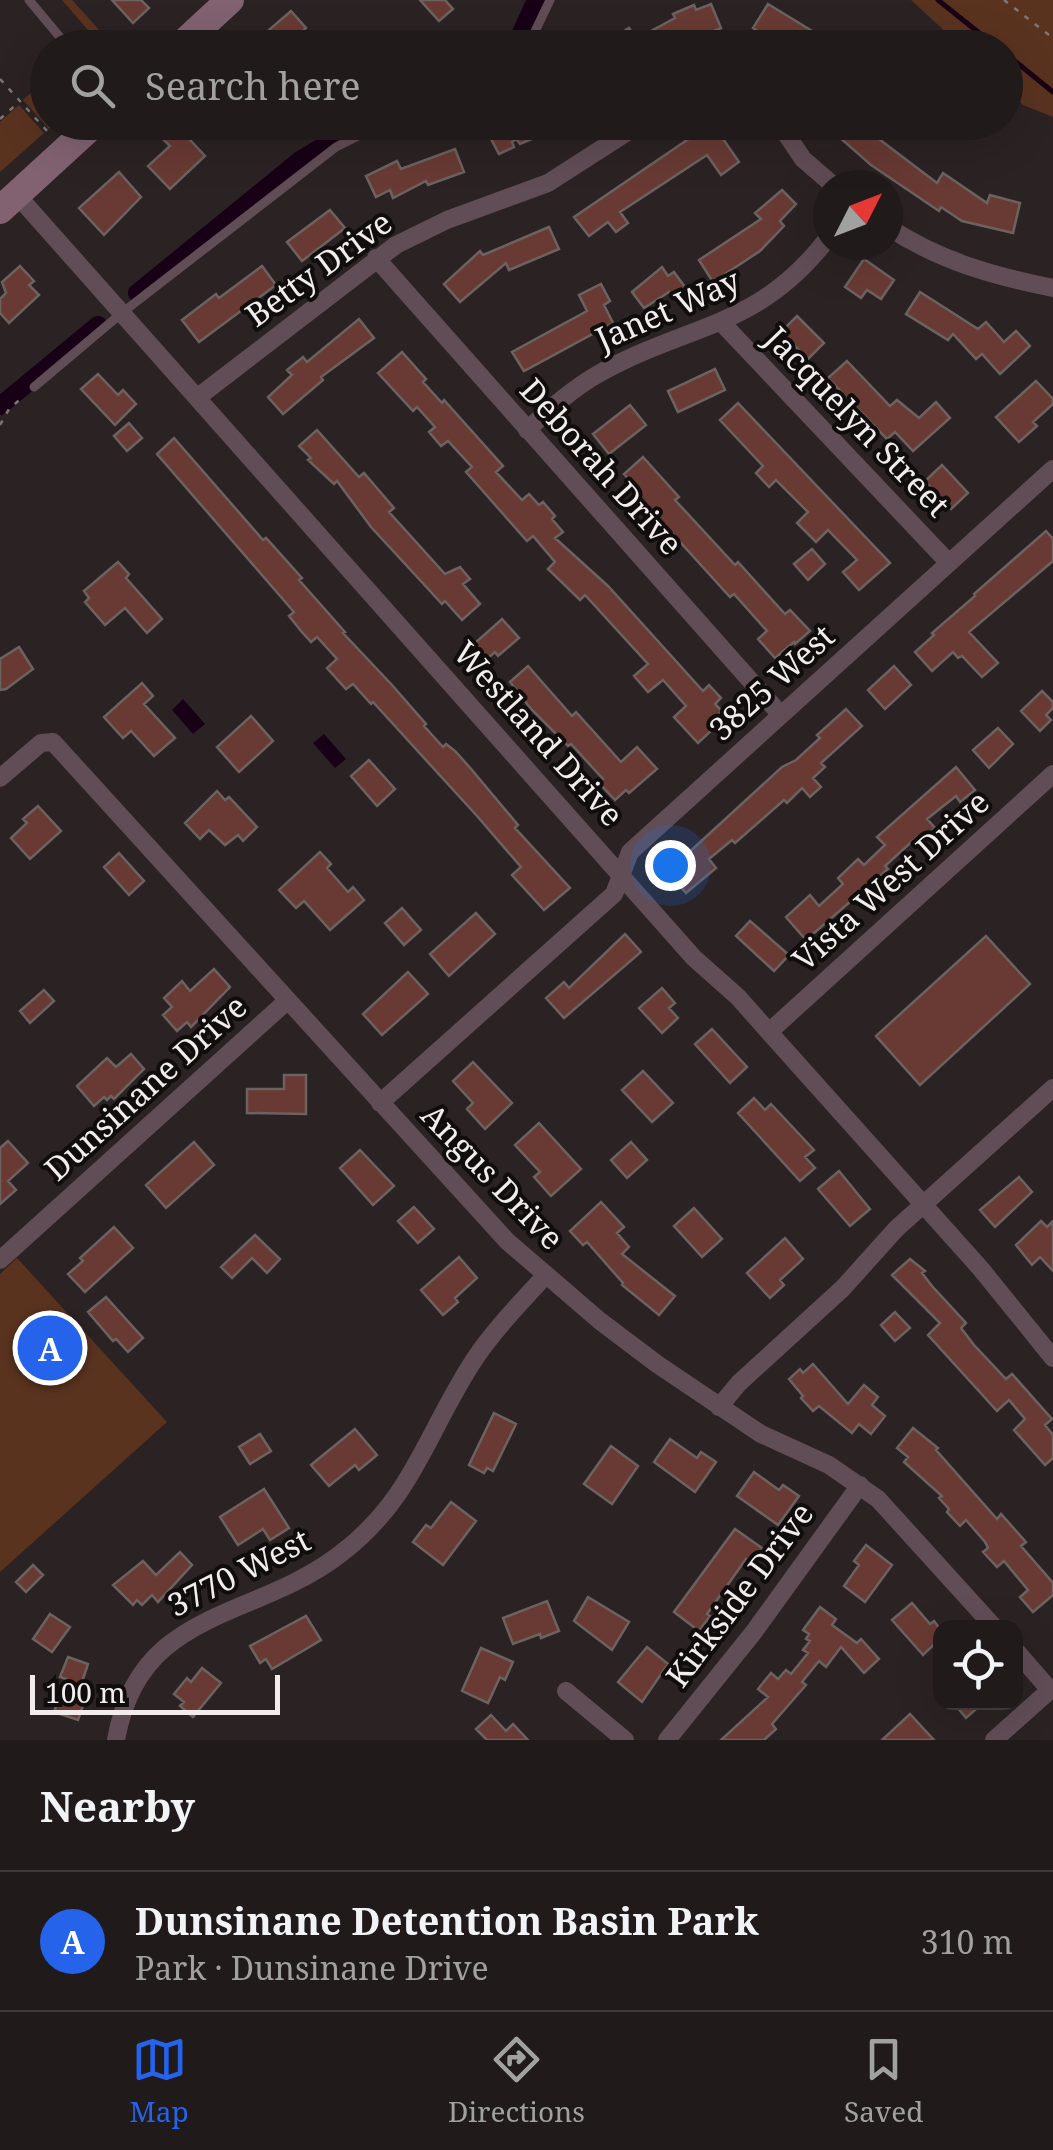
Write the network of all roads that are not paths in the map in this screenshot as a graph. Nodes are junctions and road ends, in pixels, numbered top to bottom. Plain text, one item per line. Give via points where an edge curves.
1 (29, 0) edge
2 (550, 0) edge
3 (223, 2) edge
4 (54, 30) edge
5 (196, 30) edge
6 (536, 30) edge
7 (77, 140) edge
8 (350, 140) edge
9 (615, 140) edge
10 (790, 140) edge
11 (815, 170) edge
12 (9, 203) edge
13 (903, 235) edge
14 (813, 254) edge
15 (376, 258) junction
16 (1053, 288) edge
17 (123, 312) junction
18 (722, 323) junction
19 (34, 387) road end
20 (198, 397) junction
21 (527, 430) junction
22 (1053, 469) edge
23 (949, 562) junction
24 (781, 715) junction
25 (1053, 774) edge
26 (0, 778) edge
27 (621, 874) junction
28 (288, 1000) junction
29 (770, 1032) junction
30 (1053, 1088) edge
31 (380, 1103) junction
32 (923, 1205) junction
33 (0, 1260) edge
34 (546, 1276) junction
35 (1053, 1358) edge
36 (719, 1407) junction
37 (860, 1484) junction
38 (988, 1620) edge
39 (1023, 1659) edge
40 (566, 1691) dead end
41 (116, 1740) edge
42 (626, 1740) edge
43 (667, 1740) edge
44 (994, 1740) edge

1 - 4 lane
2 - 6 lane
3 - 5 main road
7 - 12 main road
8 - 17 lane
9 - 15 street, Betty Drive via 548,182 415,234
10 - 11 street
12 - 17 street, Westland Drive
13 - 16 street via 955,264
14 - 18 street, Janet Way via 780,290
15 - 20 street, Betty Drive
15 - 21 street, Deborah Drive
17 - 19 lane
17 - 20 street, Westland Drive
18 - 21 street, Janet Way via 602,372
18 - 23 street, Jacquelyn Street
20 - 27 street, Westland Drive
21 - 24 street, Deborah Drive
22 - 23 street, 3825 West
23 - 24 street, 3825 West
24 - 27 street, 3825 West via 630,852
25 - 29 street, Vista West Drive
26 - 28 street, Angus Drive via 41,743 53,742
27 - 29 street, Westland Drive
27 - 31 street, 3825 West via 614,894
28 - 31 street, Angus Drive
28 - 33 street, Dunsinane Drive
29 - 32 street, Westland Drive
30 - 32 street
31 - 34 street, Angus Drive
32 - 35 street, Westland Drive
32 - 36 street
34 - 36 street, Angus Drive
34 - 41 street, 3770 West via 476,1358 424,1455 364,1535 310,1574 195,1624 172,1641 135,1683
36 - 37 street, Angus Drive
37 - 38 street, Angus Drive
37 - 43 street, Kirkside Drive
39 - 44 street via 1050,1690
40 - 42 street

